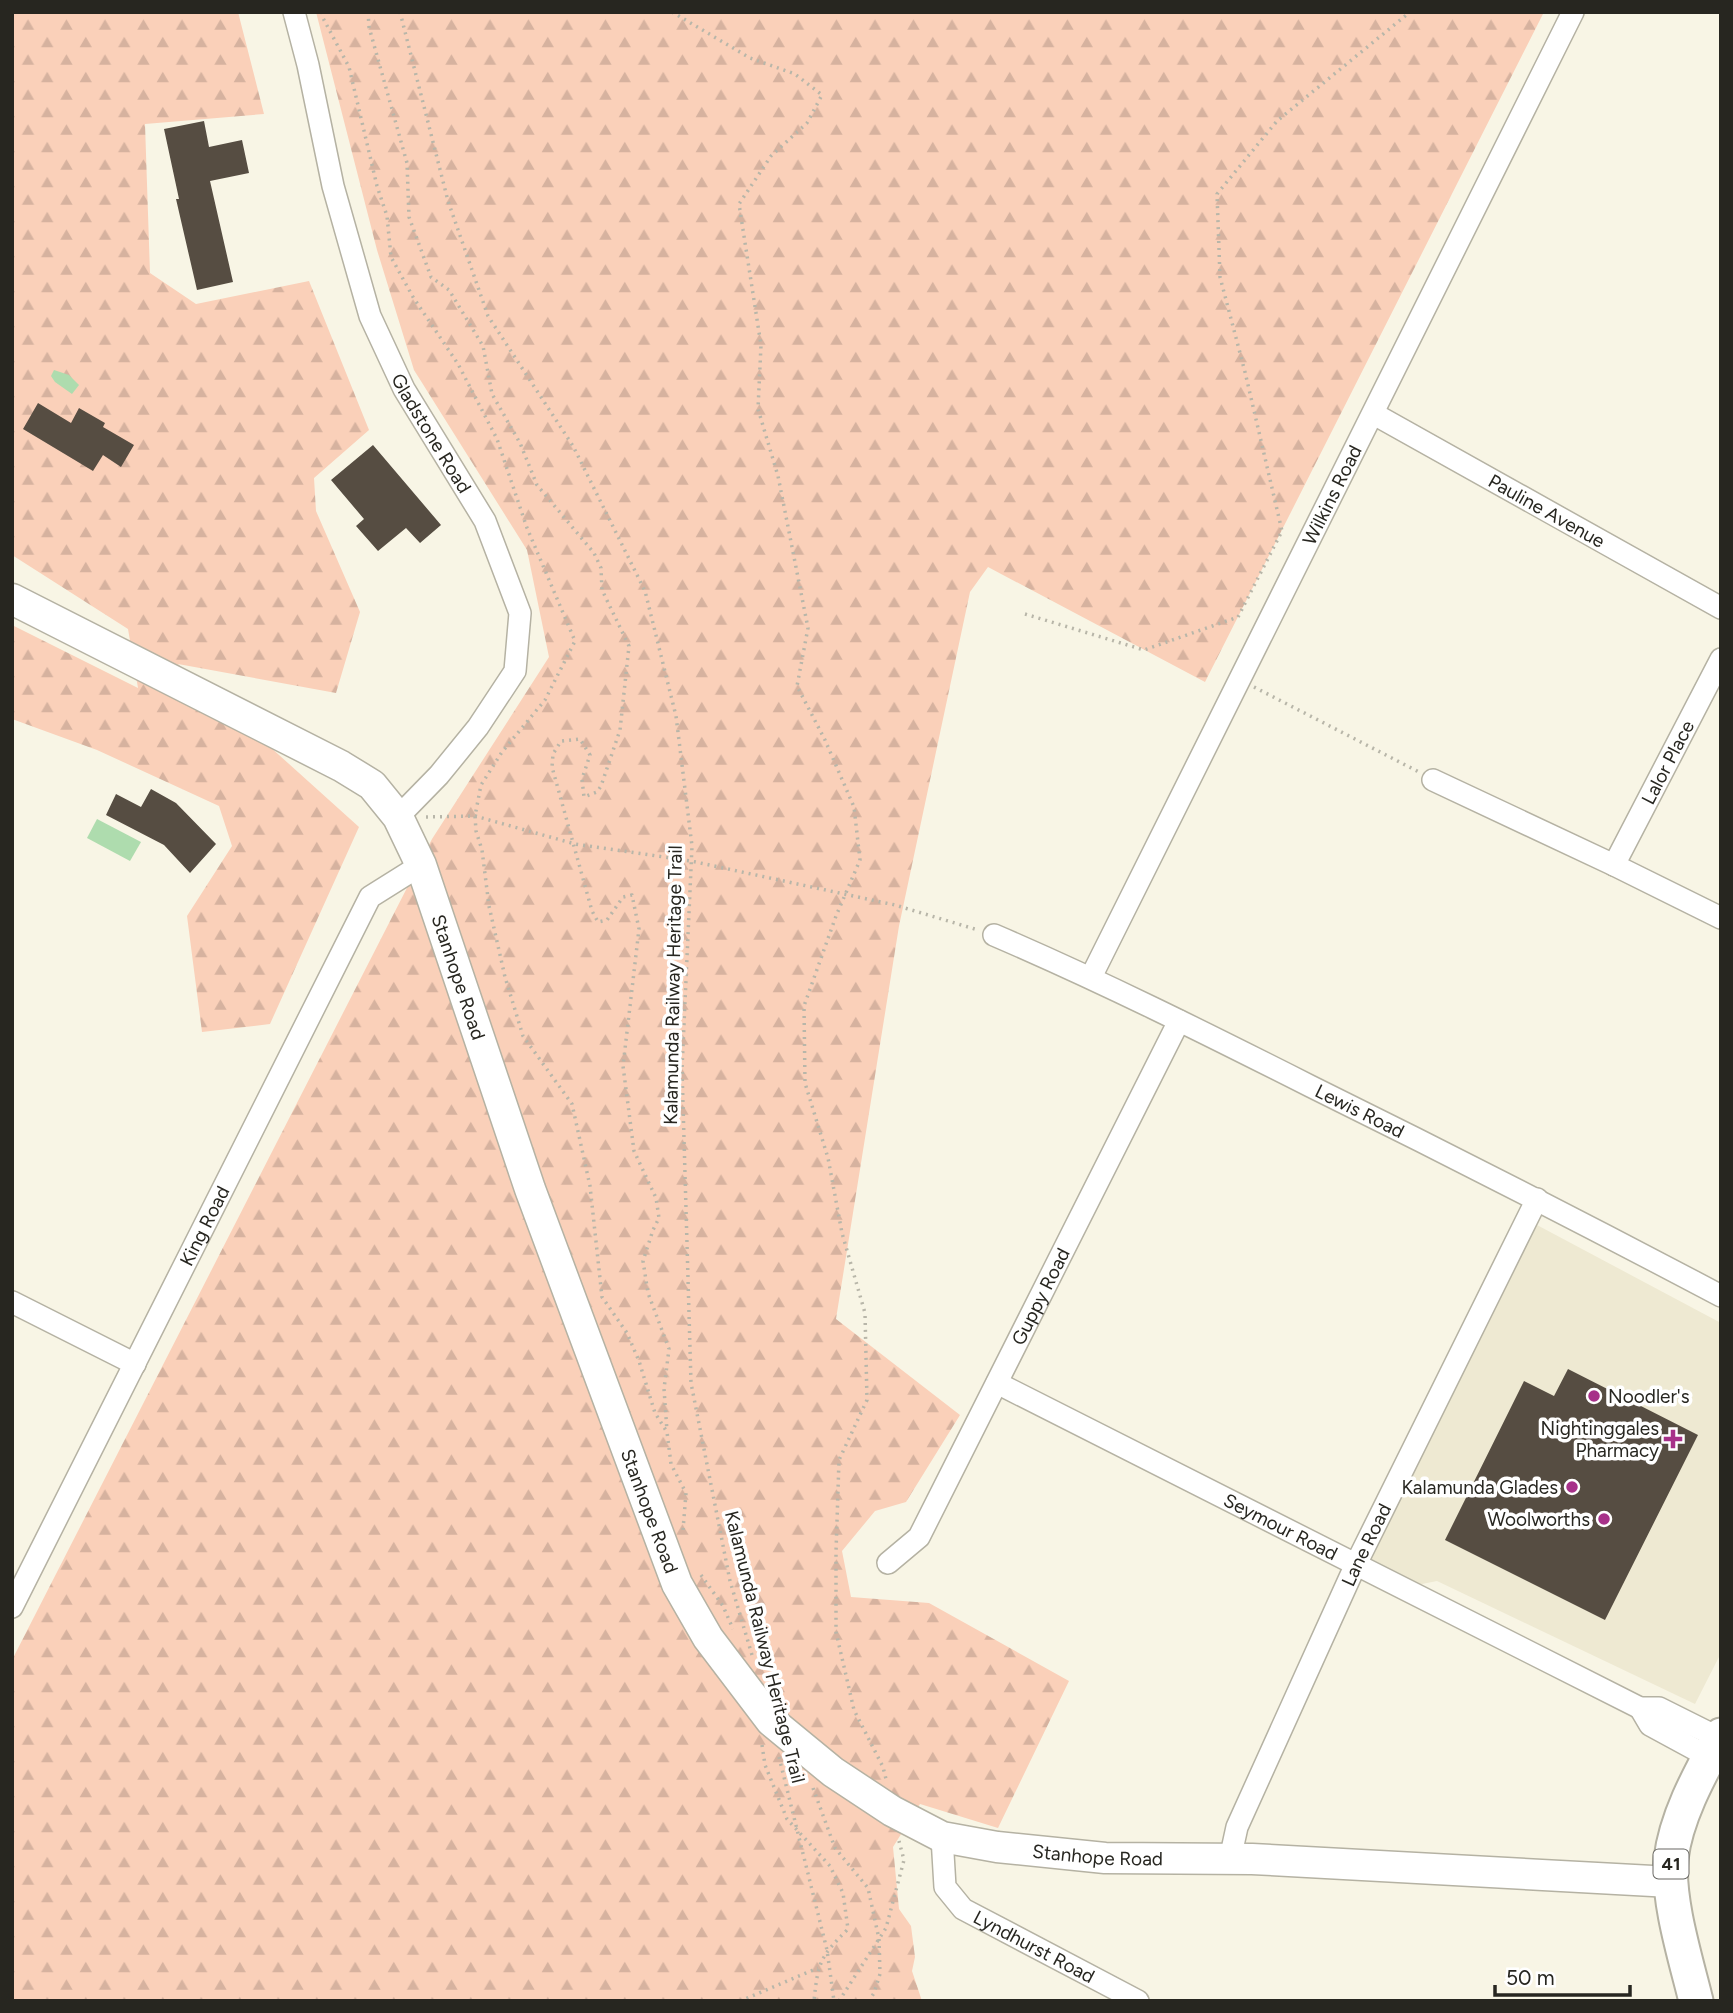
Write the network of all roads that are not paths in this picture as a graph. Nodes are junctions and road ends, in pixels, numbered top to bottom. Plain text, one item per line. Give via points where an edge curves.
1 (294, 12) edge
2 (1573, 12) edge
3 (1374, 414) junction
4 (12, 599) edge
5 (1721, 608) edge
6 (1721, 659) edge
7 (1433, 780) road end
8 (398, 817) junction
9 (421, 865) junction
10 (1614, 865) junction
11 (1721, 918) edge
12 (994, 934) road end
13 (1091, 977) junction
14 (1179, 1021) junction
15 (1537, 1199) junction
16 (1721, 1296) edge
17 (12, 1302) edge
18 (135, 1364) junction
19 (997, 1383) junction
20 (888, 1563) dead end
21 (1356, 1564) junction
22 (12, 1607) edge
23 (1716, 1743) edge
24 (942, 1837) junction
25 (1230, 1859) junction
26 (1671, 1882) junction
27 (1138, 2001) edge
28 (1696, 2001) edge

1 - 8 street, Gladstone Road via 333,186 370,316 404,389 485,521 520,613 514,671 478,727
2 - 3 street, Wilkins Road
3 - 5 street, Pauline Avenue
3 - 13 street, Wilkins Road
4 - 8 street, Stanhope Road via 341,766 372,785
6 - 10 street, Lalor Place
7 - 10 street
8 - 9 street, Stanhope Road
9 - 18 street, King Road via 370,897
9 - 24 street, Stanhope Road via 530,1189 677,1584 766,1730 892,1811
10 - 11 street
12 - 13 street, Lewis Road
13 - 14 street, Lewis Road
14 - 15 street, Lewis Road
14 - 19 street, Guppy Road
15 - 16 street, Lewis Road
15 - 21 street, Lane Road
17 - 18 street
18 - 22 street, King Road
19 - 20 street, Guppy Road via 919,1537
19 - 21 street, Seymour Road
21 - 23 street, Seymour Road via 1640,1709 1660,1708
21 - 25 street, Lane Road via 1237,1827
23 - 26 main road, 41 via 1679,1827
24 - 25 street, Stanhope Road via 1105,1858
24 - 27 street, Lyndhurst Road via 945,1887 963,1909
25 - 26 street, Stanhope Road
26 - 28 main road, 41

